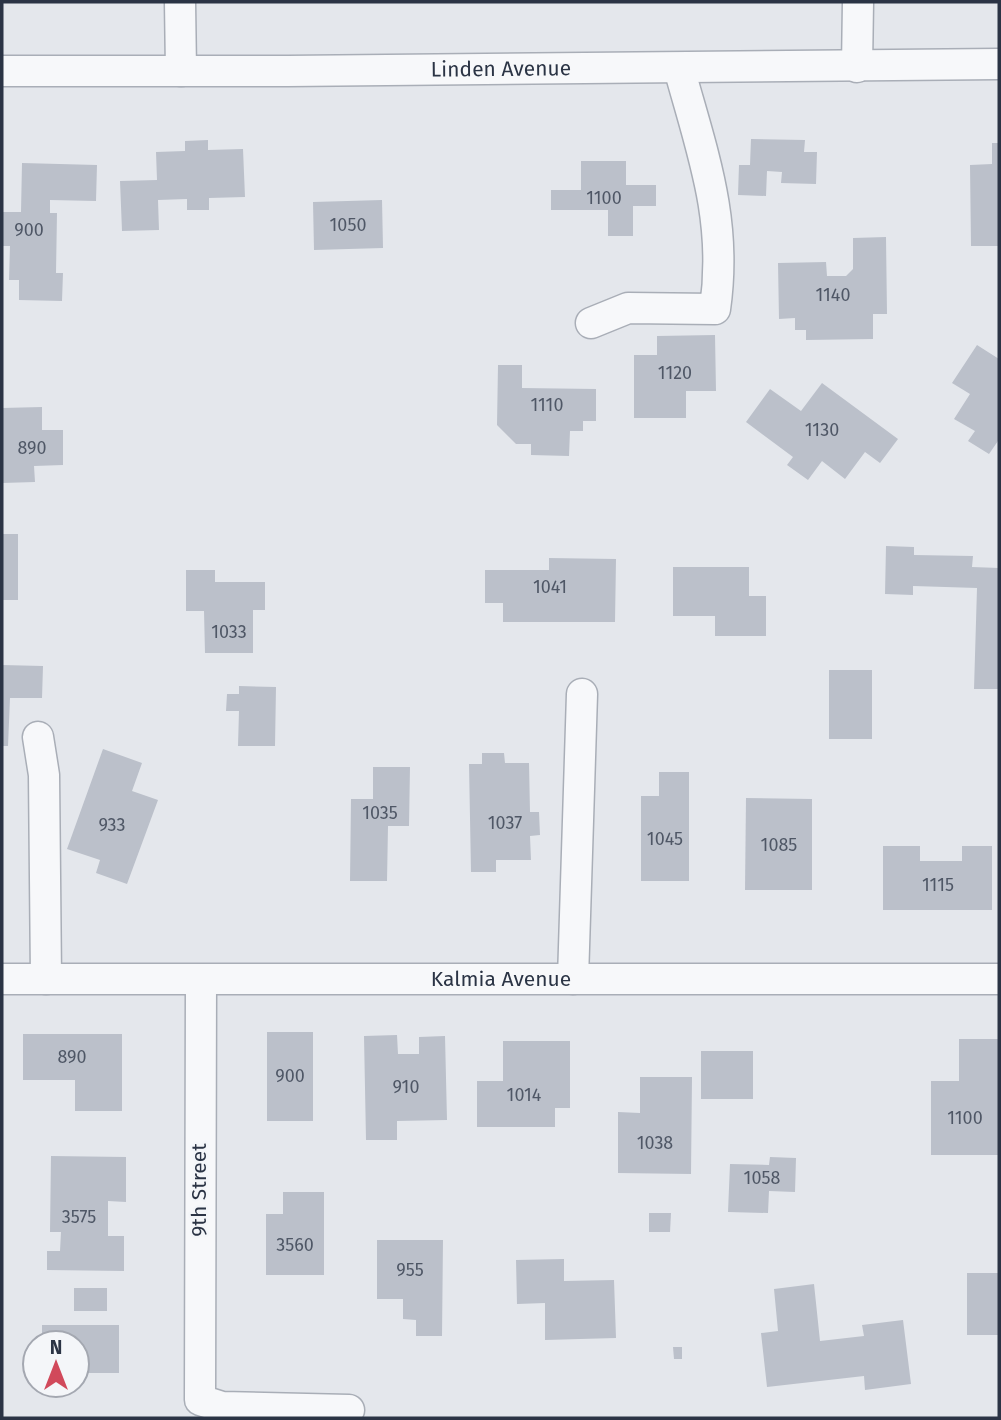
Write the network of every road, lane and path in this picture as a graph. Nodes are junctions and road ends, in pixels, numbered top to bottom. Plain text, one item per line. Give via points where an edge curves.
1 (180, 2) edge
2 (858, 2) edge
3 (999, 64) edge
4 (858, 66) junction
5 (679, 68) junction
6 (2, 71) edge
7 (181, 71) junction
8 (592, 323) dead end
9 (582, 694) dead end
10 (38, 737) dead end
11 (2, 979) edge
12 (46, 979) junction
13 (573, 979) junction
14 (999, 979) edge
15 (201, 980) junction
16 (349, 1410) dead end

1 - 7 street
2 - 4 street
3 - 4 street, Linden Avenue
4 - 5 street, Linden Avenue
5 - 7 street, Linden Avenue
5 - 8 street via 710,179 719,239 715,309 628,308
6 - 7 street, Linden Avenue
9 - 13 street
10 - 12 street via 44,775
11 - 12 street, Kalmia Avenue
12 - 15 street, Kalmia Avenue
13 - 14 street, Kalmia Avenue
13 - 15 street, Kalmia Avenue
15 - 16 street, 9th Street via 200,1400 222,1407

